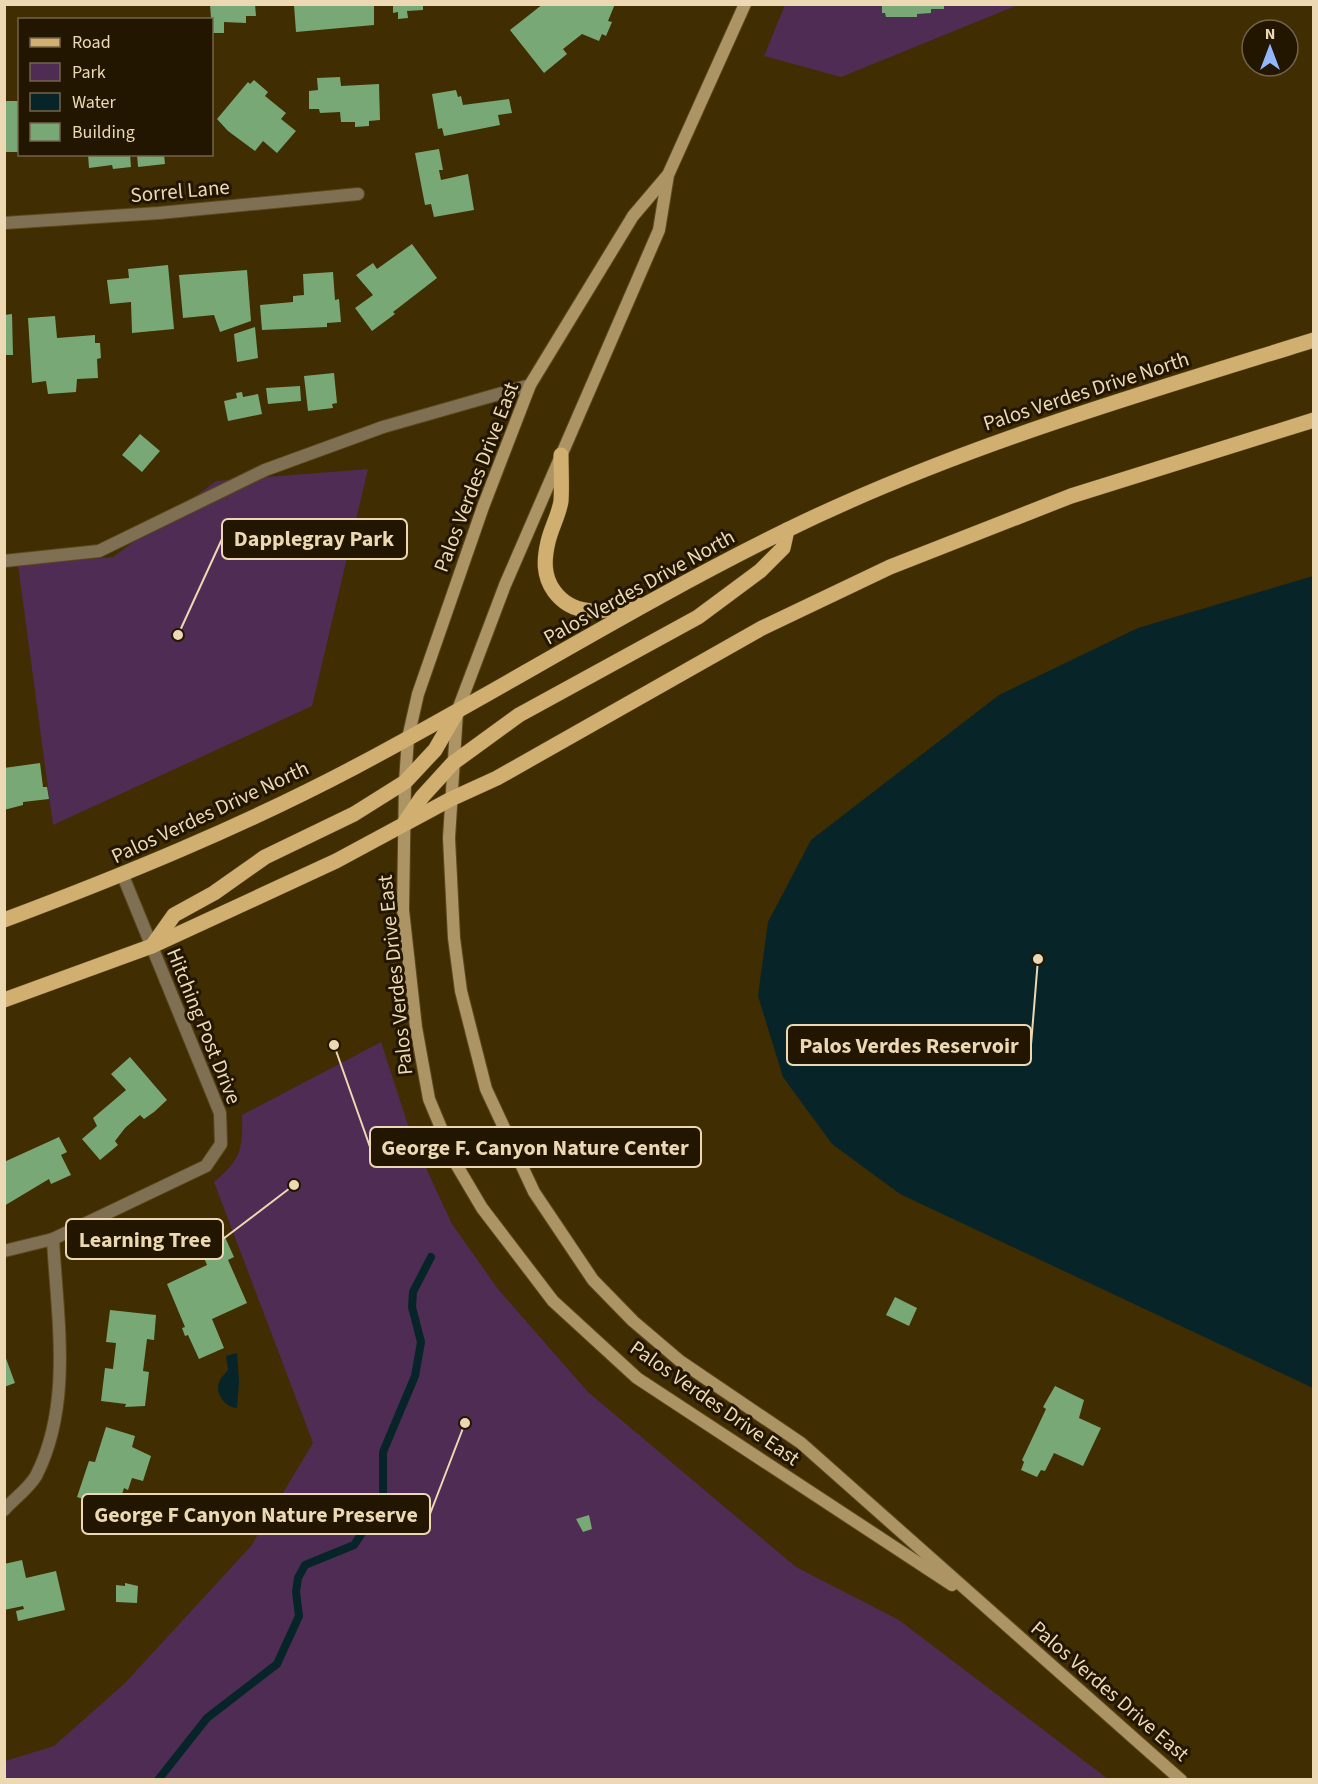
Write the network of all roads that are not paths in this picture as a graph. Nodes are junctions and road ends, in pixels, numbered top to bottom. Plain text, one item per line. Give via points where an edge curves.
1 (745, 4) edge
2 (668, 175) junction
3 (358, 194) dead end
4 (4, 223) edge
5 (1314, 340) edge
6 (530, 385) junction
7 (1314, 420) edge
8 (561, 455) junction
9 (787, 530) junction
10 (4, 561) edge
11 (651, 603) junction
12 (457, 712) junction
13 (408, 738) junction
14 (453, 763) junction
15 (405, 782) junction
16 (451, 799) junction
17 (403, 824) junction
18 (123, 876) junction
19 (4, 920) edge
20 (152, 946) junction
21 (4, 1000) edge
22 (53, 1239) junction
23 (4, 1251) edge
24 (4, 1510) edge
25 (986, 1608) junction
26 (1181, 1779) edge

1 - 2 main road, Palos Verdes Drive East
2 - 6 main road, Palos Verdes Drive East via 633,216
2 - 8 main road, Palos Verdes Drive East via 658,230
3 - 4 street, Sorrel Lane
5 - 9 main road, Palos Verdes Drive North via 1031,429 907,475
6 - 10 street via 383,427 265,470 99,551
6 - 13 main road, Palos Verdes Drive East via 418,694
7 - 16 main road via 1071,496 890,567 762,628 497,778
8 - 11 main road via 561,503 544,566 548,583 573,609 598,611
8 - 12 main road, Palos Verdes Drive East via 505,585
9 - 11 main road, Palos Verdes Drive North
9 - 14 main road via 783,548 760,571 698,617 519,715
11 - 12 main road, Palos Verdes Drive North
12 - 13 main road, Palos Verdes Drive North
12 - 14 main road, Palos Verdes Drive East
12 - 15 main road via 435,750
13 - 15 main road, Palos Verdes Drive East
13 - 18 main road, Palos Verdes Drive North via 242,824
14 - 16 main road, Palos Verdes Drive East
14 - 17 main road
15 - 17 main road, Palos Verdes Drive East
15 - 20 main road via 354,814 265,857 174,915
16 - 17 main road
16 - 25 main road, Palos Verdes Drive East via 454,938 471,1040 486,1089 511,1145 560,1233 593,1280 633,1321 680,1361 801,1443
17 - 20 main road via 336,861
17 - 25 main road, Palos Verdes Drive East via 403,910 416,1027 429,1099 456,1164 513,1252 553,1301 637,1378
18 - 19 main road, Palos Verdes Drive North
18 - 20 street, Hitching Post Drive
20 - 21 main road
20 - 22 street, Hitching Post Drive via 220,1113 221,1144 206,1166
22 - 23 street, Hitching Post Drive
22 - 24 street via 60,1399 51,1439 35,1478
25 - 26 main road, Palos Verdes Drive East

